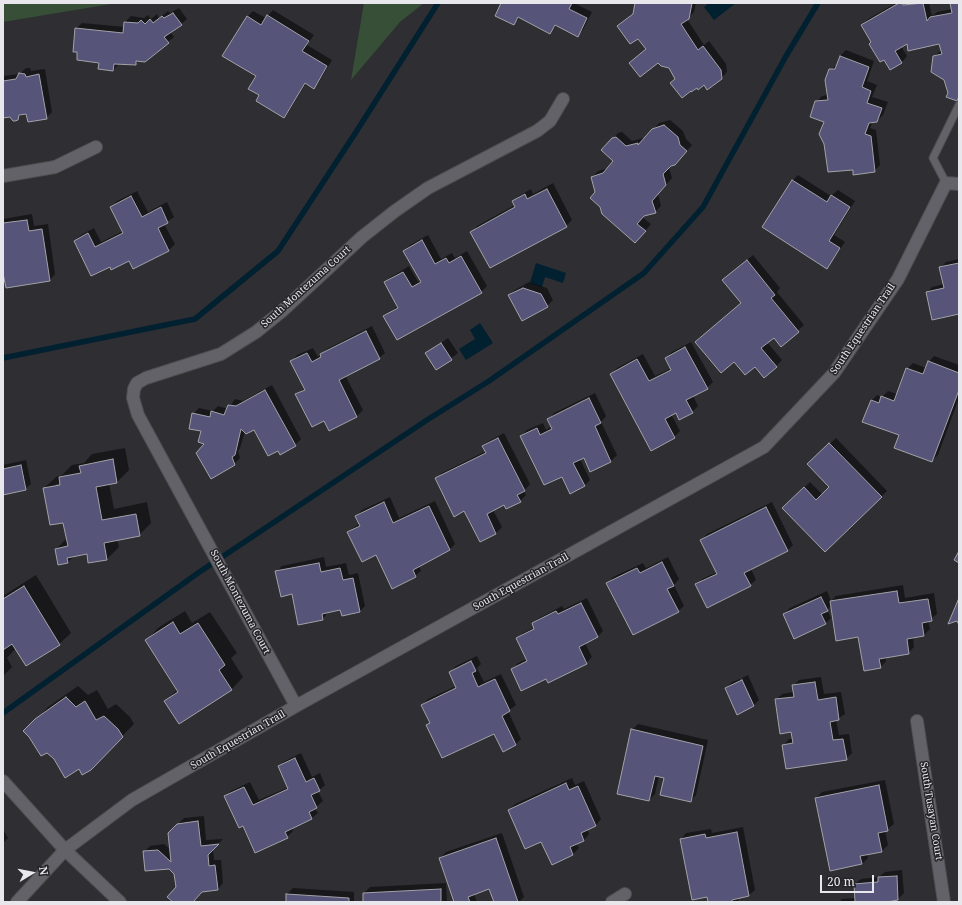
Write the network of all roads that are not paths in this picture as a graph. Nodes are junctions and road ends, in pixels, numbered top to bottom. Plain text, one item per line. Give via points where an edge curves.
1 (563, 99) dead end
2 (959, 105) edge
3 (96, 147) dead end
4 (3, 176) edge
5 (946, 183) junction
6 (959, 184) edge
7 (296, 706) junction
8 (917, 721) dead end
9 (3, 781) edge
10 (65, 850) junction
11 (625, 894) dead end
12 (17, 902) edge
13 (120, 902) edge
14 (612, 902) edge
15 (944, 902) edge

1 - 7 street, South Montezuma Court via 550,121 537,131 428,188 395,211 362,237 256,332 221,354 146,378 137,382 134,388 133,398 138,415
2 - 5 lane via 933,158
3 - 4 street via 55,167
5 - 6 street
5 - 7 street, South Equestrian Trail via 898,279 834,373 764,447
7 - 10 street, South Equestrian Trail via 132,800
8 - 15 street, South Tusayan Court
9 - 10 street
10 - 12 street, South Equestrian Trail
10 - 13 street
11 - 14 street

